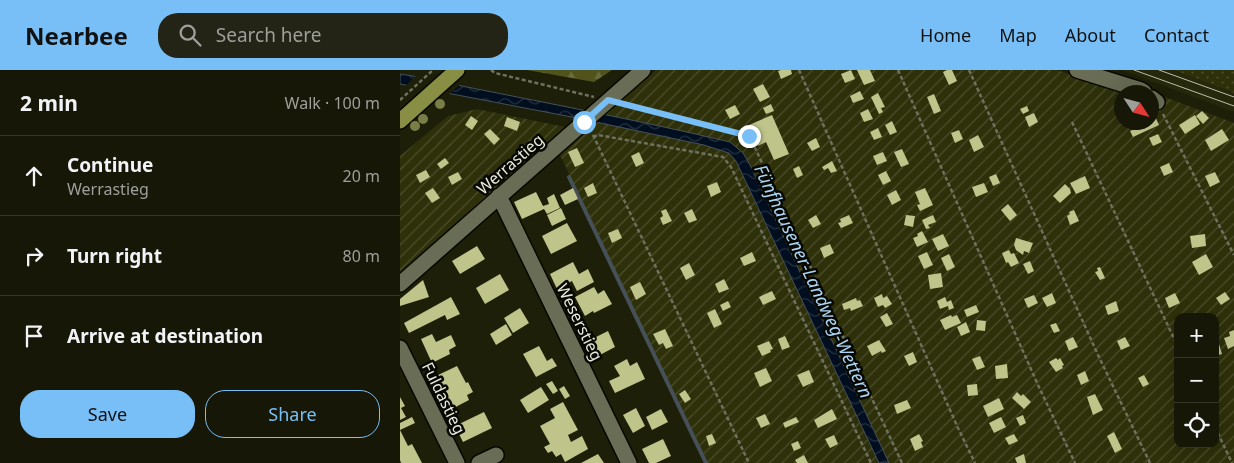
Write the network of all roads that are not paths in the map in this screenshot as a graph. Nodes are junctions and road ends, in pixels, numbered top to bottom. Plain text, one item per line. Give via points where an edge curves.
1 (643, 70) edge
2 (1076, 70) edge
3 (455, 72) edge
4 (1124, 85) edge
5 (400, 121) edge
6 (500, 196) junction
7 (400, 284) edge
8 (400, 348) edge
9 (496, 455) dead end
10 (457, 463) edge
11 (479, 463) edge
12 (629, 463) edge

1 - 6 street, Werrastieg
2 - 4 street
3 - 5 main road
6 - 7 street, Werrastieg
6 - 12 street, Weserstieg
8 - 10 street, Fuldastieg
9 - 11 street

